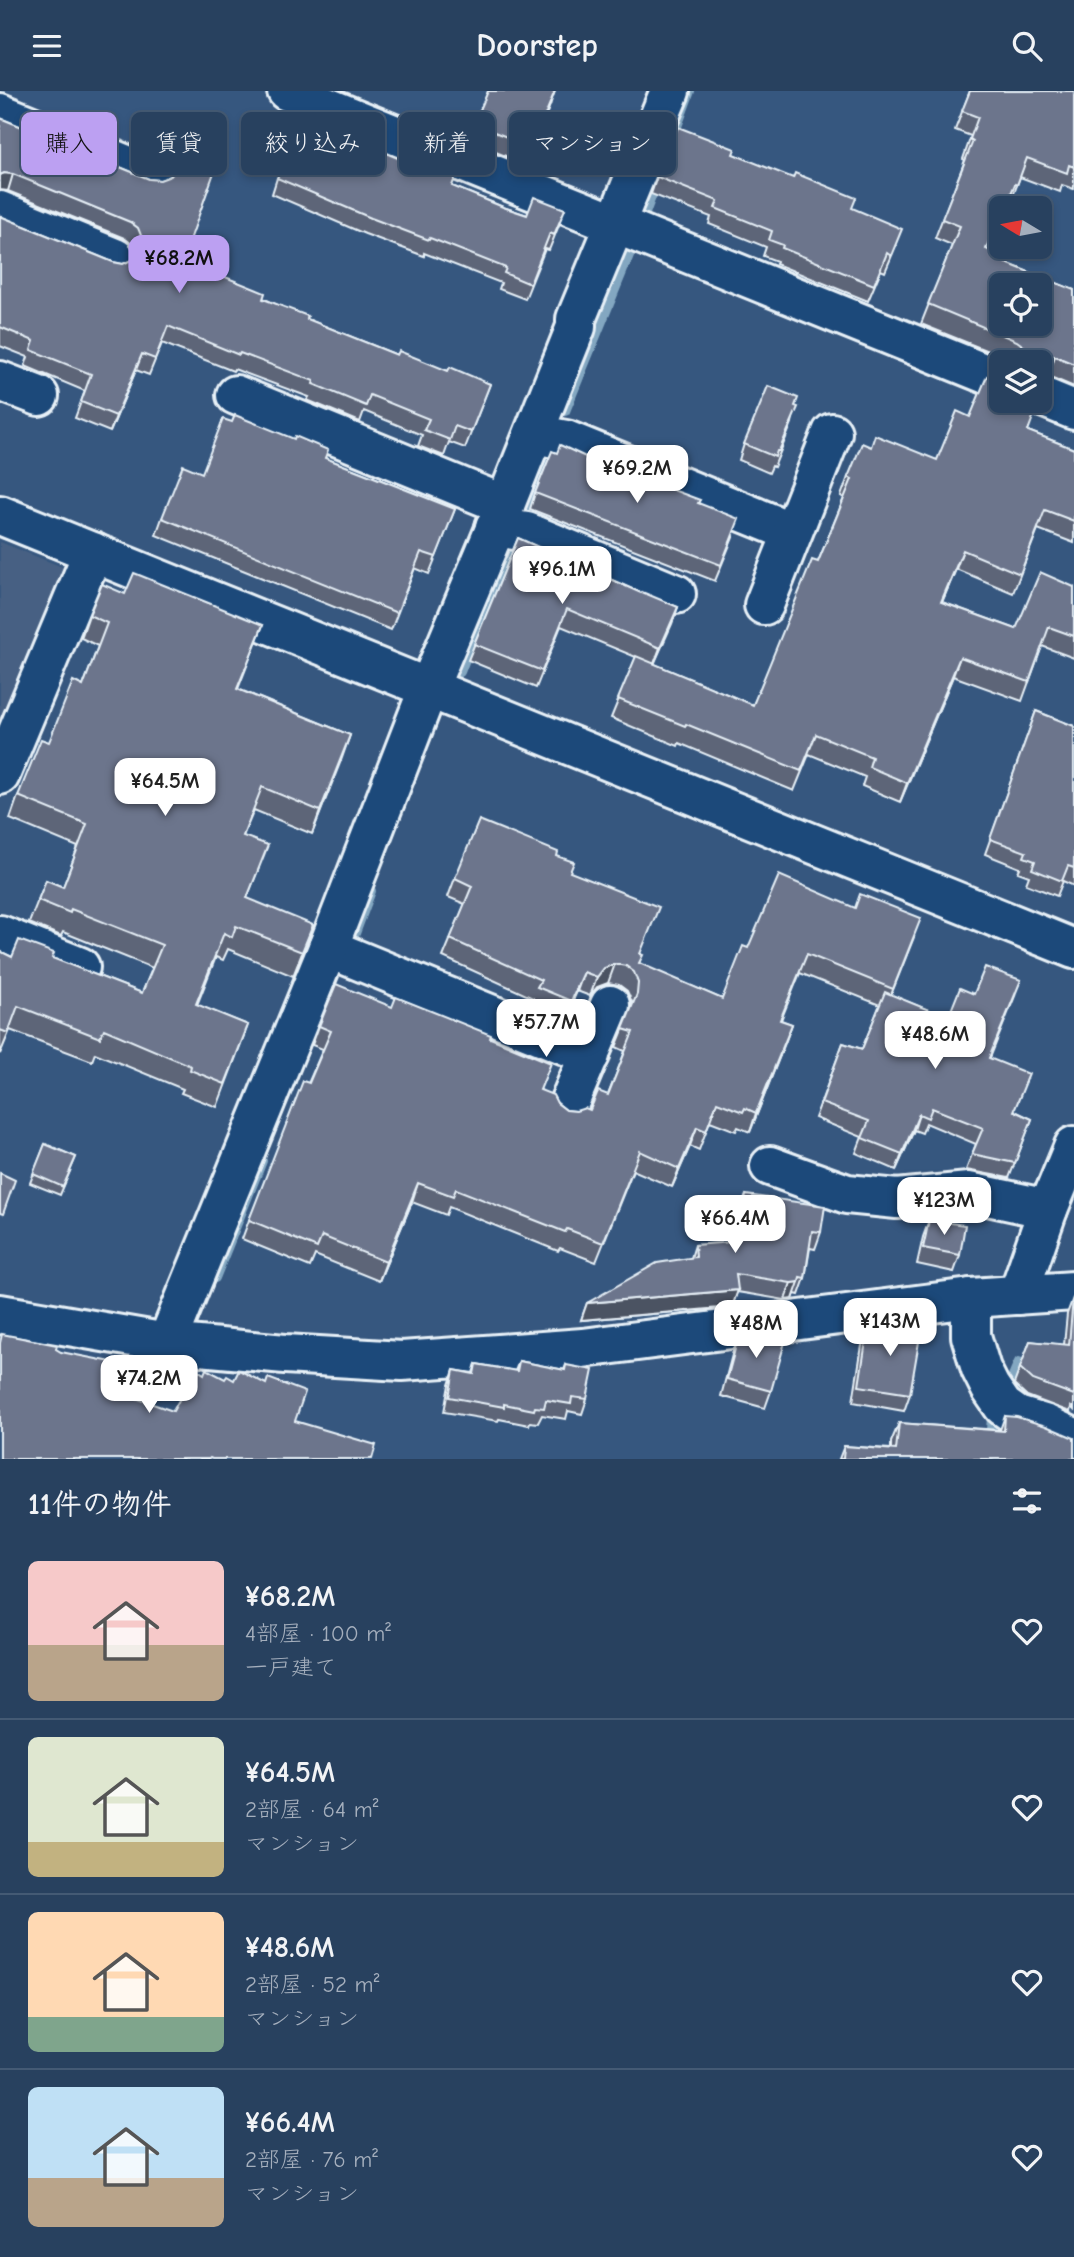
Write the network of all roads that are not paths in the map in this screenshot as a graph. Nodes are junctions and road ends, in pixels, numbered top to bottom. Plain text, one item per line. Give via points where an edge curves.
1 (287, 91) edge
2 (670, 91) edge
3 (0, 113) edge
4 (131, 167) edge
5 (0, 211) edge
6 (615, 224) junction
7 (115, 258) dead end
8 (989, 375) edge
9 (0, 381) edge
10 (236, 395) dead end
11 (39, 396) dead end
12 (1052, 401) edge
13 (1074, 410) edge
14 (832, 433) dead end
15 (534, 434) junction
16 (0, 515) edge
17 (500, 516) junction
18 (792, 532) junction
19 (93, 552) junction
20 (677, 594) dead end
21 (764, 605) dead end
22 (429, 687) junction
23 (0, 775) edge
24 (0, 935) edge
25 (328, 948) junction
26 (1074, 949) edge
27 (80, 967) edge
28 (610, 1005) dead end
29 (590, 1055) junction
30 (567, 1108) edge
31 (1074, 1146) edge
32 (770, 1166) dead end
33 (1048, 1209) junction
34 (1074, 1291) edge
35 (1018, 1295) junction
36 (971, 1298) junction
37 (0, 1314) edge
38 (167, 1343) junction
39 (1074, 1438) edge

1 - 6 street
2 - 6 street
3 - 4 street
5 - 7 street
6 - 8 street
6 - 15 street
9 - 11 street
10 - 17 street
12 - 13 street
14 - 18 street
15 - 17 street
15 - 18 street via 566,440
16 - 19 street
17 - 20 street via 527,532
17 - 22 street
18 - 21 street
19 - 22 street
19 - 23 street
22 - 25 street
22 - 26 street
24 - 27 street
25 - 29 street
25 - 38 street
28 - 29 street
29 - 30 street
31 - 33 street
32 - 33 street via 847,1194 898,1199 970,1192
33 - 35 street
34 - 35 street
35 - 36 street
36 - 38 street via 583,1348 402,1361
36 - 39 street via 971,1336 996,1397 1017,1416
37 - 38 street

